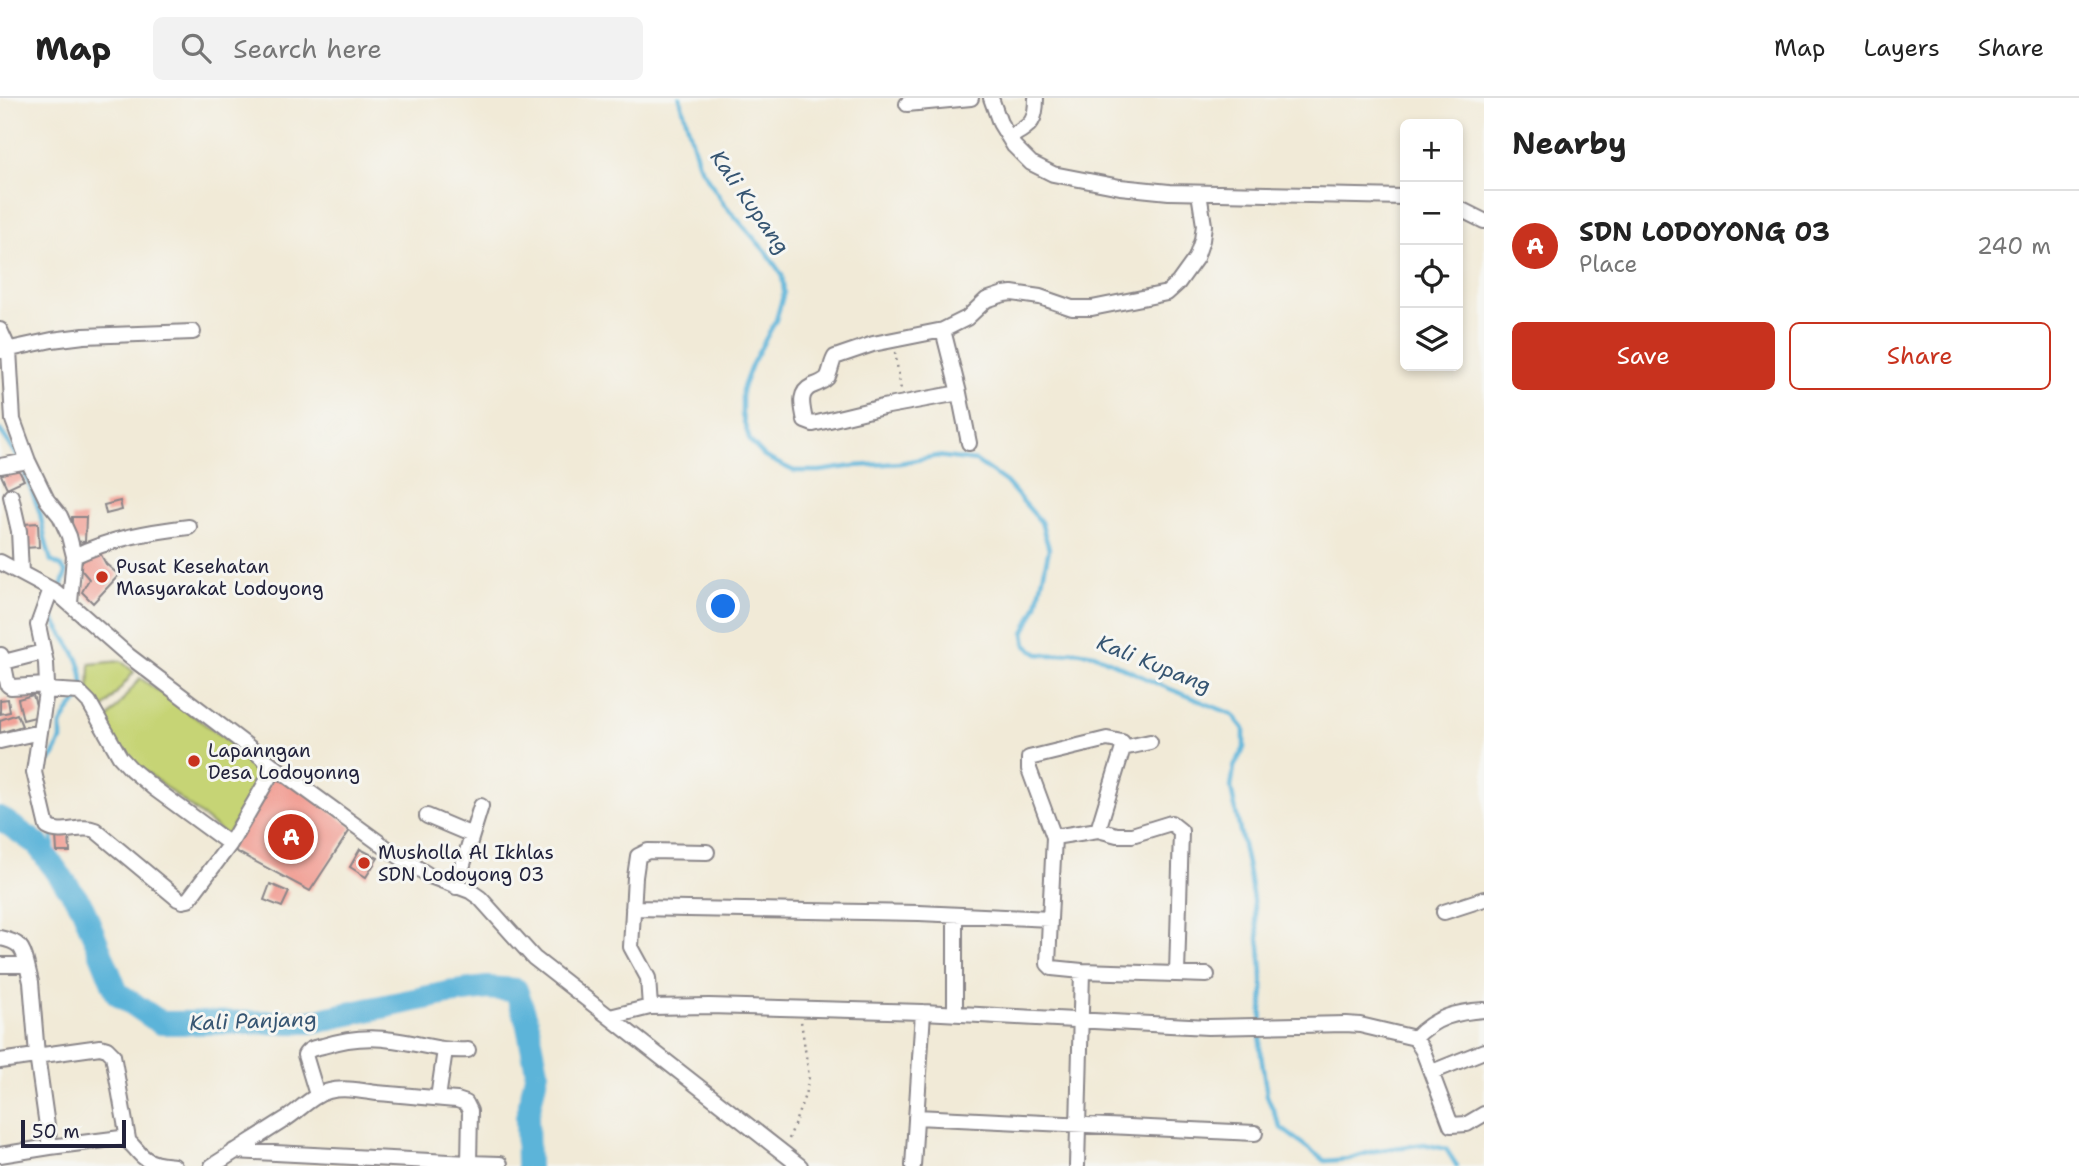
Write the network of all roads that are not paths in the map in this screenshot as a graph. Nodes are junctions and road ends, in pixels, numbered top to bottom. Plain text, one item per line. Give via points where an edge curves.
1 (971, 98) edge
2 (991, 98) edge
3 (1036, 98) edge
4 (907, 104) dead end
5 (1010, 138) junction
6 (1199, 193) junction
7 (1400, 197) edge
8 (1463, 210) edge
9 (1484, 221) edge
10 (0, 330) edge
11 (943, 330) junction
12 (193, 332) dead end
13 (5, 351) edge
14 (959, 393) junction
15 (970, 443) dead end
16 (27, 461) junction
17 (0, 466) edge
18 (11, 496) dead end
19 (189, 527) dead end
20 (74, 556) junction
21 (0, 562) edge
22 (21, 572) junction
23 (60, 595) junction
24 (43, 652) junction
25 (2, 658) edge
26 (47, 688) junction
27 (40, 732) junction
28 (0, 741) edge
29 (1150, 742) dead end
30 (1124, 748) junction
31 (275, 767) junction
32 (481, 806) dead end
33 (427, 816) dead end
34 (1098, 830) junction
35 (472, 835) junction
36 (1054, 836) junction
37 (230, 844) junction
38 (707, 852) dead end
39 (456, 887) junction
40 (1484, 899) edge
41 (633, 908) junction
42 (1444, 912) dead end
43 (955, 915) junction
44 (1051, 919) junction
45 (0, 938) edge
46 (0, 965) edge
47 (27, 965) junction
48 (1082, 971) junction
49 (1177, 974) junction
50 (1207, 975) dead end
51 (650, 1007) junction
52 (1484, 1010) edge
53 (923, 1012) junction
54 (955, 1013) junction
55 (610, 1017) junction
56 (1081, 1020) junction
57 (1416, 1038) junction
58 (445, 1050) junction
59 (468, 1050) dead end
60 (1484, 1051) edge
61 (37, 1055) junction
62 (0, 1060) edge
63 (1432, 1072) junction
64 (317, 1095) junction
65 (438, 1098) junction
66 (1484, 1114) edge
67 (916, 1117) junction
68 (1080, 1124) junction
69 (1255, 1133) dead end
70 (128, 1139) junction
71 (50, 1147) junction
72 (234, 1151) junction
73 (0, 1155) edge
74 (469, 1163) junction
75 (500, 1164) dead end
76 (174, 1166) edge
77 (212, 1166) edge
78 (800, 1166) edge
79 (913, 1166) edge
80 (1077, 1166) edge

1 - 4 street
2 - 5 street
3 - 5 street via 1033,121
5 - 6 street via 1031,163 1053,174 1120,187
6 - 7 street
6 - 11 street via 1202,240 1196,258 1167,293 1092,308 1003,294 986,300 967,318
8 - 9 street
10 - 13 street
11 - 14 street
11 - 14 street via 835,357 829,376 803,393 805,421 813,424
12 - 13 street via 84,336
13 - 16 street via 13,420
14 - 15 street
16 - 17 street
16 - 20 street via 65,525
18 - 22 street
19 - 20 street via 120,538
20 - 23 street
21 - 22 street
22 - 23 street
23 - 24 street via 38,625
23 - 31 street via 129,656
24 - 25 street
24 - 26 street
25 - 26 street via 11,687
26 - 27 street
26 - 37 street via 84,697 131,769
27 - 28 street
27 - 37 street via 34,772 50,830 95,830 183,901 191,898
29 - 30 street
30 - 34 street
30 - 36 street via 1122,741 1107,739 1029,758
31 - 37 street
31 - 39 street via 392,852
32 - 35 street
33 - 35 street
34 - 36 street
34 - 49 street via 1132,835 1171,823 1181,831
35 - 39 street
36 - 44 street
38 - 41 street via 648,851 638,856
39 - 55 street via 480,898 534,958
40 - 42 street
41 - 43 street
41 - 51 street via 631,947 648,978
43 - 44 street
43 - 54 street
44 - 48 street via 1049,966
45 - 47 street via 23,948
46 - 47 street
47 - 61 street
48 - 49 street
48 - 56 street
49 - 50 street
51 - 53 street
51 - 55 street
52 - 57 street via 1457,1012 1437,1020
53 - 54 street
53 - 67 street
54 - 56 street
55 - 78 street
56 - 57 street via 1208,1027 1360,1025
56 - 68 street
57 - 63 street
58 - 59 street
58 - 64 street via 375,1038 341,1040 309,1050 304,1055
58 - 65 street
60 - 63 street
61 - 62 street
61 - 70 street via 100,1047 110,1051
61 - 71 street
63 - 66 street via 1451,1125 1467,1124
64 - 65 street via 351,1090
64 - 72 street
65 - 74 street via 466,1103 470,1111
67 - 68 street
67 - 79 street
68 - 69 street
68 - 80 street
70 - 71 street
70 - 76 street via 144,1158
71 - 73 street
72 - 74 street
72 - 77 street
74 - 75 street

